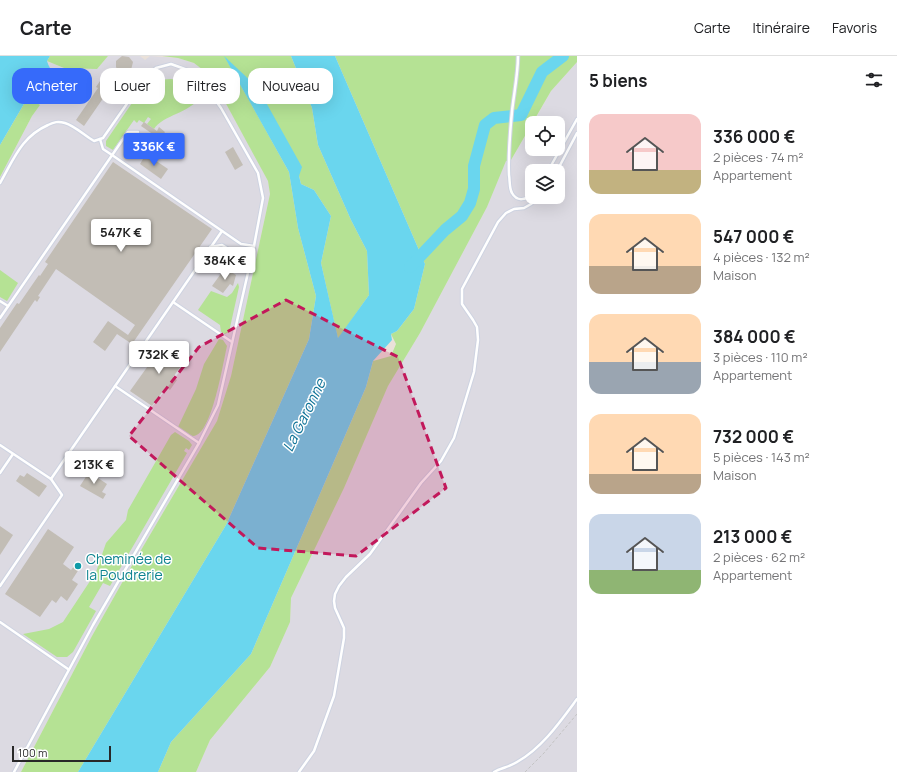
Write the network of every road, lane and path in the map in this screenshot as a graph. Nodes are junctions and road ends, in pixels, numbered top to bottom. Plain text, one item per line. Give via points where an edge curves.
1 (518, 56) edge
2 (577, 119) edge
3 (138, 132) dead end
4 (577, 133) edge
5 (100, 139) junction
6 (112, 155) junction
7 (552, 164) edge
8 (560, 164) edge
9 (0, 184) edge
10 (525, 199) edge
11 (531, 204) edge
12 (222, 231) junction
13 (254, 246) junction
14 (210, 247) junction
15 (248, 270) junction
16 (0, 301) edge
17 (173, 302) junction
18 (8, 306) junction
19 (0, 318) edge
20 (232, 342) junction
21 (115, 386) junction
22 (199, 443) junction
23 (0, 445) edge
24 (13, 454) junction
25 (0, 473) edge
26 (51, 479) junction
27 (0, 586) edge
28 (0, 622) edge
29 (68, 669) junction
30 (577, 699) edge
31 (577, 714) edge
32 (14, 772) edge
33 (299, 772) edge
34 (494, 772) edge
35 (525, 772) edge

1 - 10 lane via 508,160 512,194 522,200
2 - 7 lane
3 - 6 lane via 128,132
4 - 8 lane
5 - 6 lane via 103,149
5 - 9 lane via 94,141 67,123 57,121 39,129 26,139
5 - 13 lane via 145,78 156,68 171,64 196,73 221,108 258,173 263,198
6 - 12 lane
6 - 18 lane
11 - 33 lane via 506,212 462,289 462,304 475,324 478,340 474,372 454,438 442,461 421,483 370,554 346,577 335,594 335,608 344,628 344,638 334,696 314,751
12 - 13 lane via 241,244
12 - 14 lane
13 - 15 lane
14 - 15 lane via 222,245 238,255
14 - 17 lane
15 - 20 lane
16 - 18 lane
17 - 20 lane
17 - 21 lane
18 - 19 lane
20 - 22 lane via 218,405
21 - 22 lane
21 - 26 lane
22 - 29 lane
23 - 24 lane
24 - 25 lane
24 - 26 lane
26 - 27 lane via 62,495
28 - 29 lane
29 - 32 lane
30 - 34 lane via 532,752 516,763
31 - 35 path

